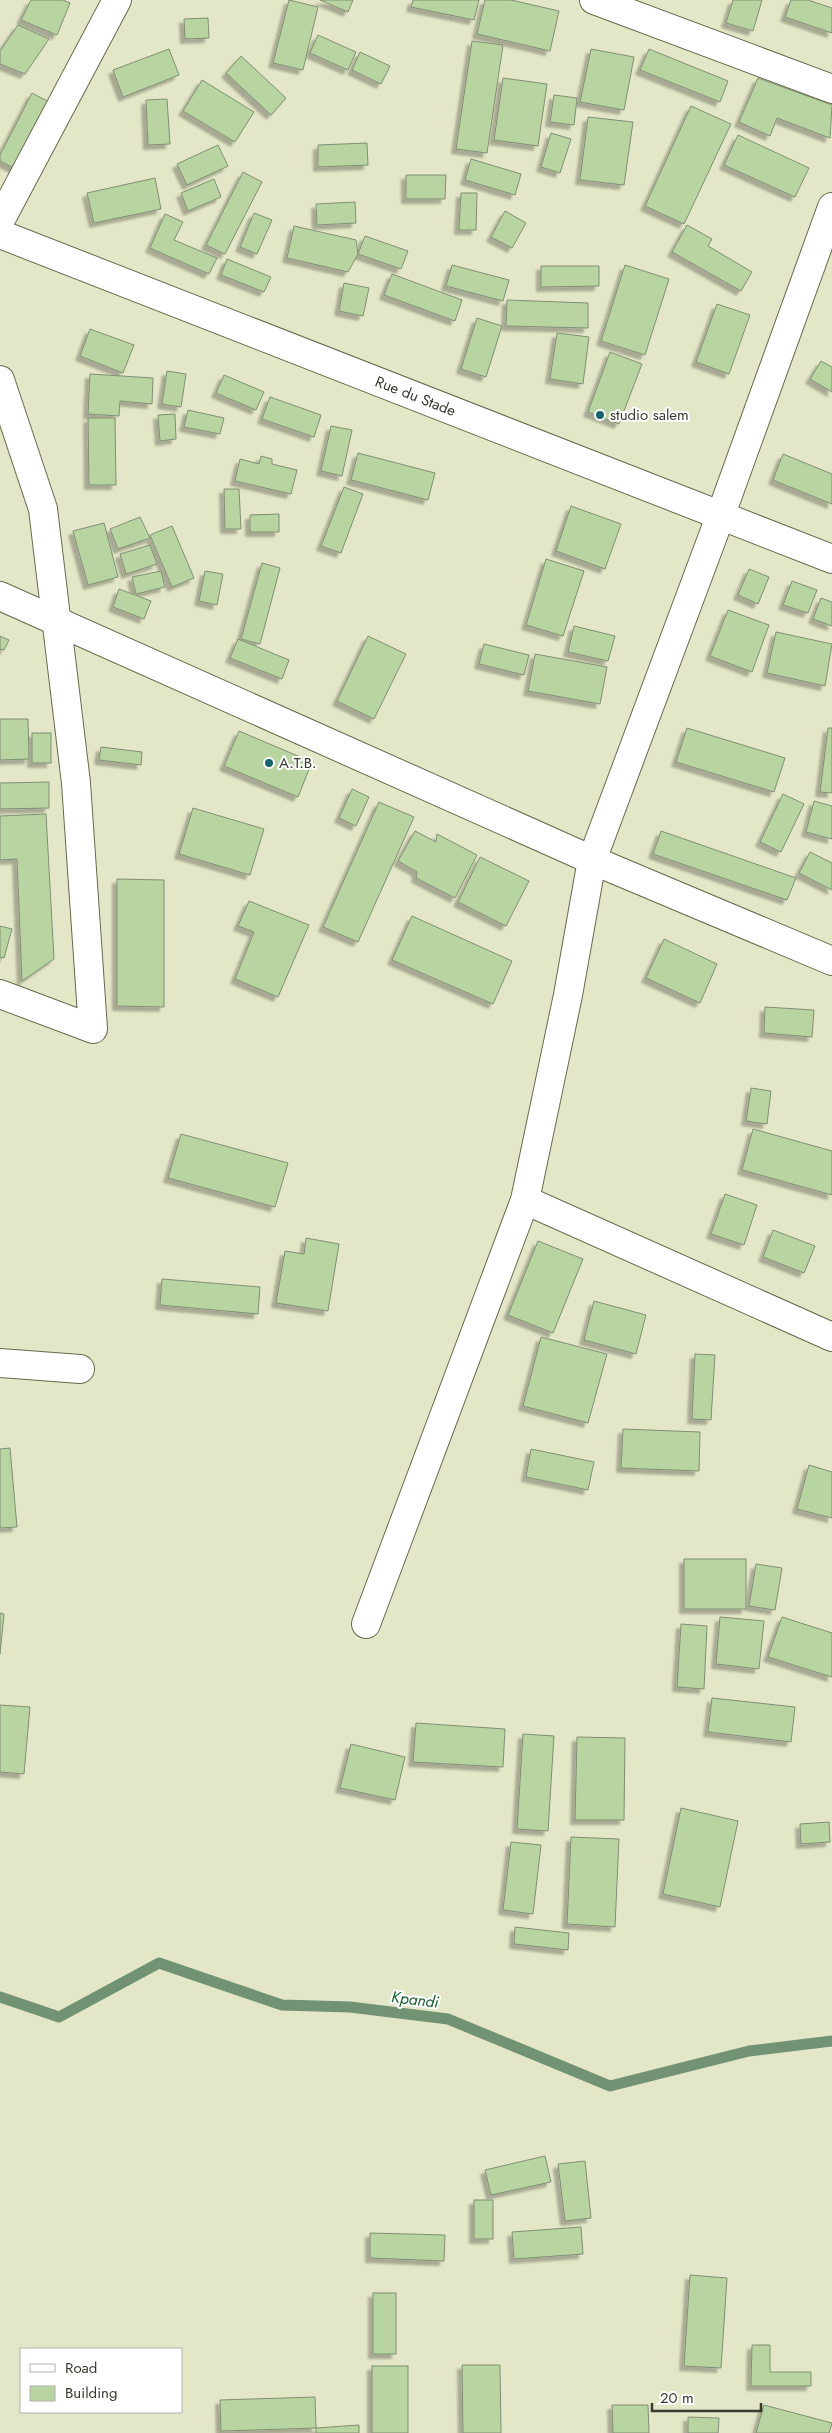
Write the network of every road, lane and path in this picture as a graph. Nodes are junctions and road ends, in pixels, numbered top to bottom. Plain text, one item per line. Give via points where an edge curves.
1 (117, 0) edge
2 (594, 0) edge
3 (832, 89) edge
4 (832, 207) edge
5 (0, 221) edge
6 (0, 234) edge
7 (0, 380) edge
8 (720, 517) junction
9 (832, 560) edge
10 (0, 596) edge
11 (57, 619) junction
12 (592, 860) junction
13 (832, 961) edge
14 (0, 994) edge
15 (525, 1200) junction
16 (832, 1337) edge
17 (0, 1363) edge
18 (80, 1369) dead end
19 (366, 1624) dead end

1 - 5 street
2 - 3 street
4 - 8 street
6 - 8 street, Rue du Stade
7 - 11 street via 43,509
8 - 9 street, Rue du Stade
8 - 12 street
10 - 11 street
11 - 12 street
11 - 14 street via 76,783 93,1030
12 - 13 street
12 - 15 street via 568,995
15 - 16 street
15 - 19 street
17 - 18 street

